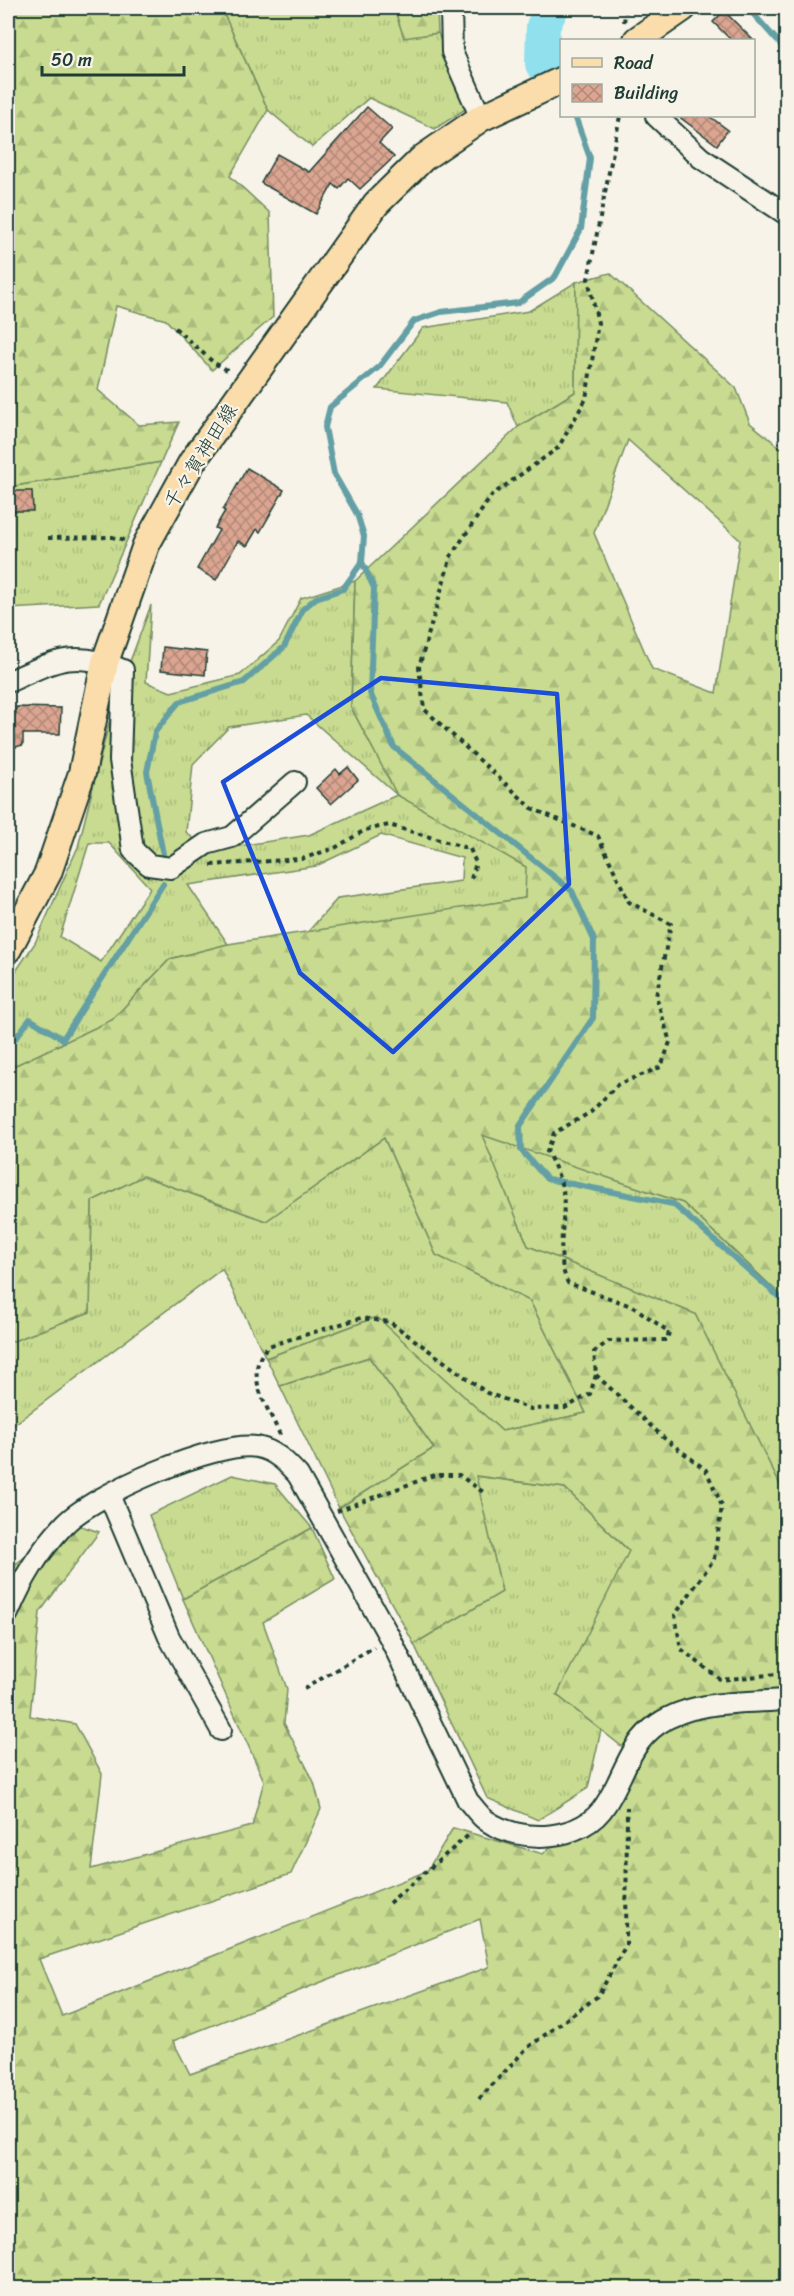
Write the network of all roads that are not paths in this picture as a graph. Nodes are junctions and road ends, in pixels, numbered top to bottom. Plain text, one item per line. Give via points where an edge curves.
1 (451, 8) edge
2 (683, 8) edge
3 (638, 39) edge
4 (560, 80) edge
5 (657, 117) edge
6 (480, 118) junction
7 (786, 214) edge
8 (105, 662) junction
9 (8, 682) edge
10 (295, 782) dead end
11 (8, 948) edge
12 (109, 1495) junction
13 (8, 1613) edge
14 (786, 1700) edge
15 (221, 1730) dead end

1 - 6 street via 452,52
2 - 3 main road
4 - 6 main road, 千々賀神田線
5 - 7 street via 701,158
6 - 8 main road, 千々賀神田線 via 423,158 376,204 248,380 192,462 146,545
8 - 9 street via 62,658
8 - 10 street via 123,670 120,760 133,850 149,865 171,868 206,844 232,837
8 - 11 main road, 千々賀神田線 via 79,784 48,873
12 - 13 street via 66,1523 25,1574
12 - 14 street via 193,1457 233,1446 258,1447 280,1456 298,1475 390,1638 468,1801 486,1821 514,1834 541,1837 588,1822 606,1805 639,1742 676,1714 707,1706
12 - 15 street via 169,1636

